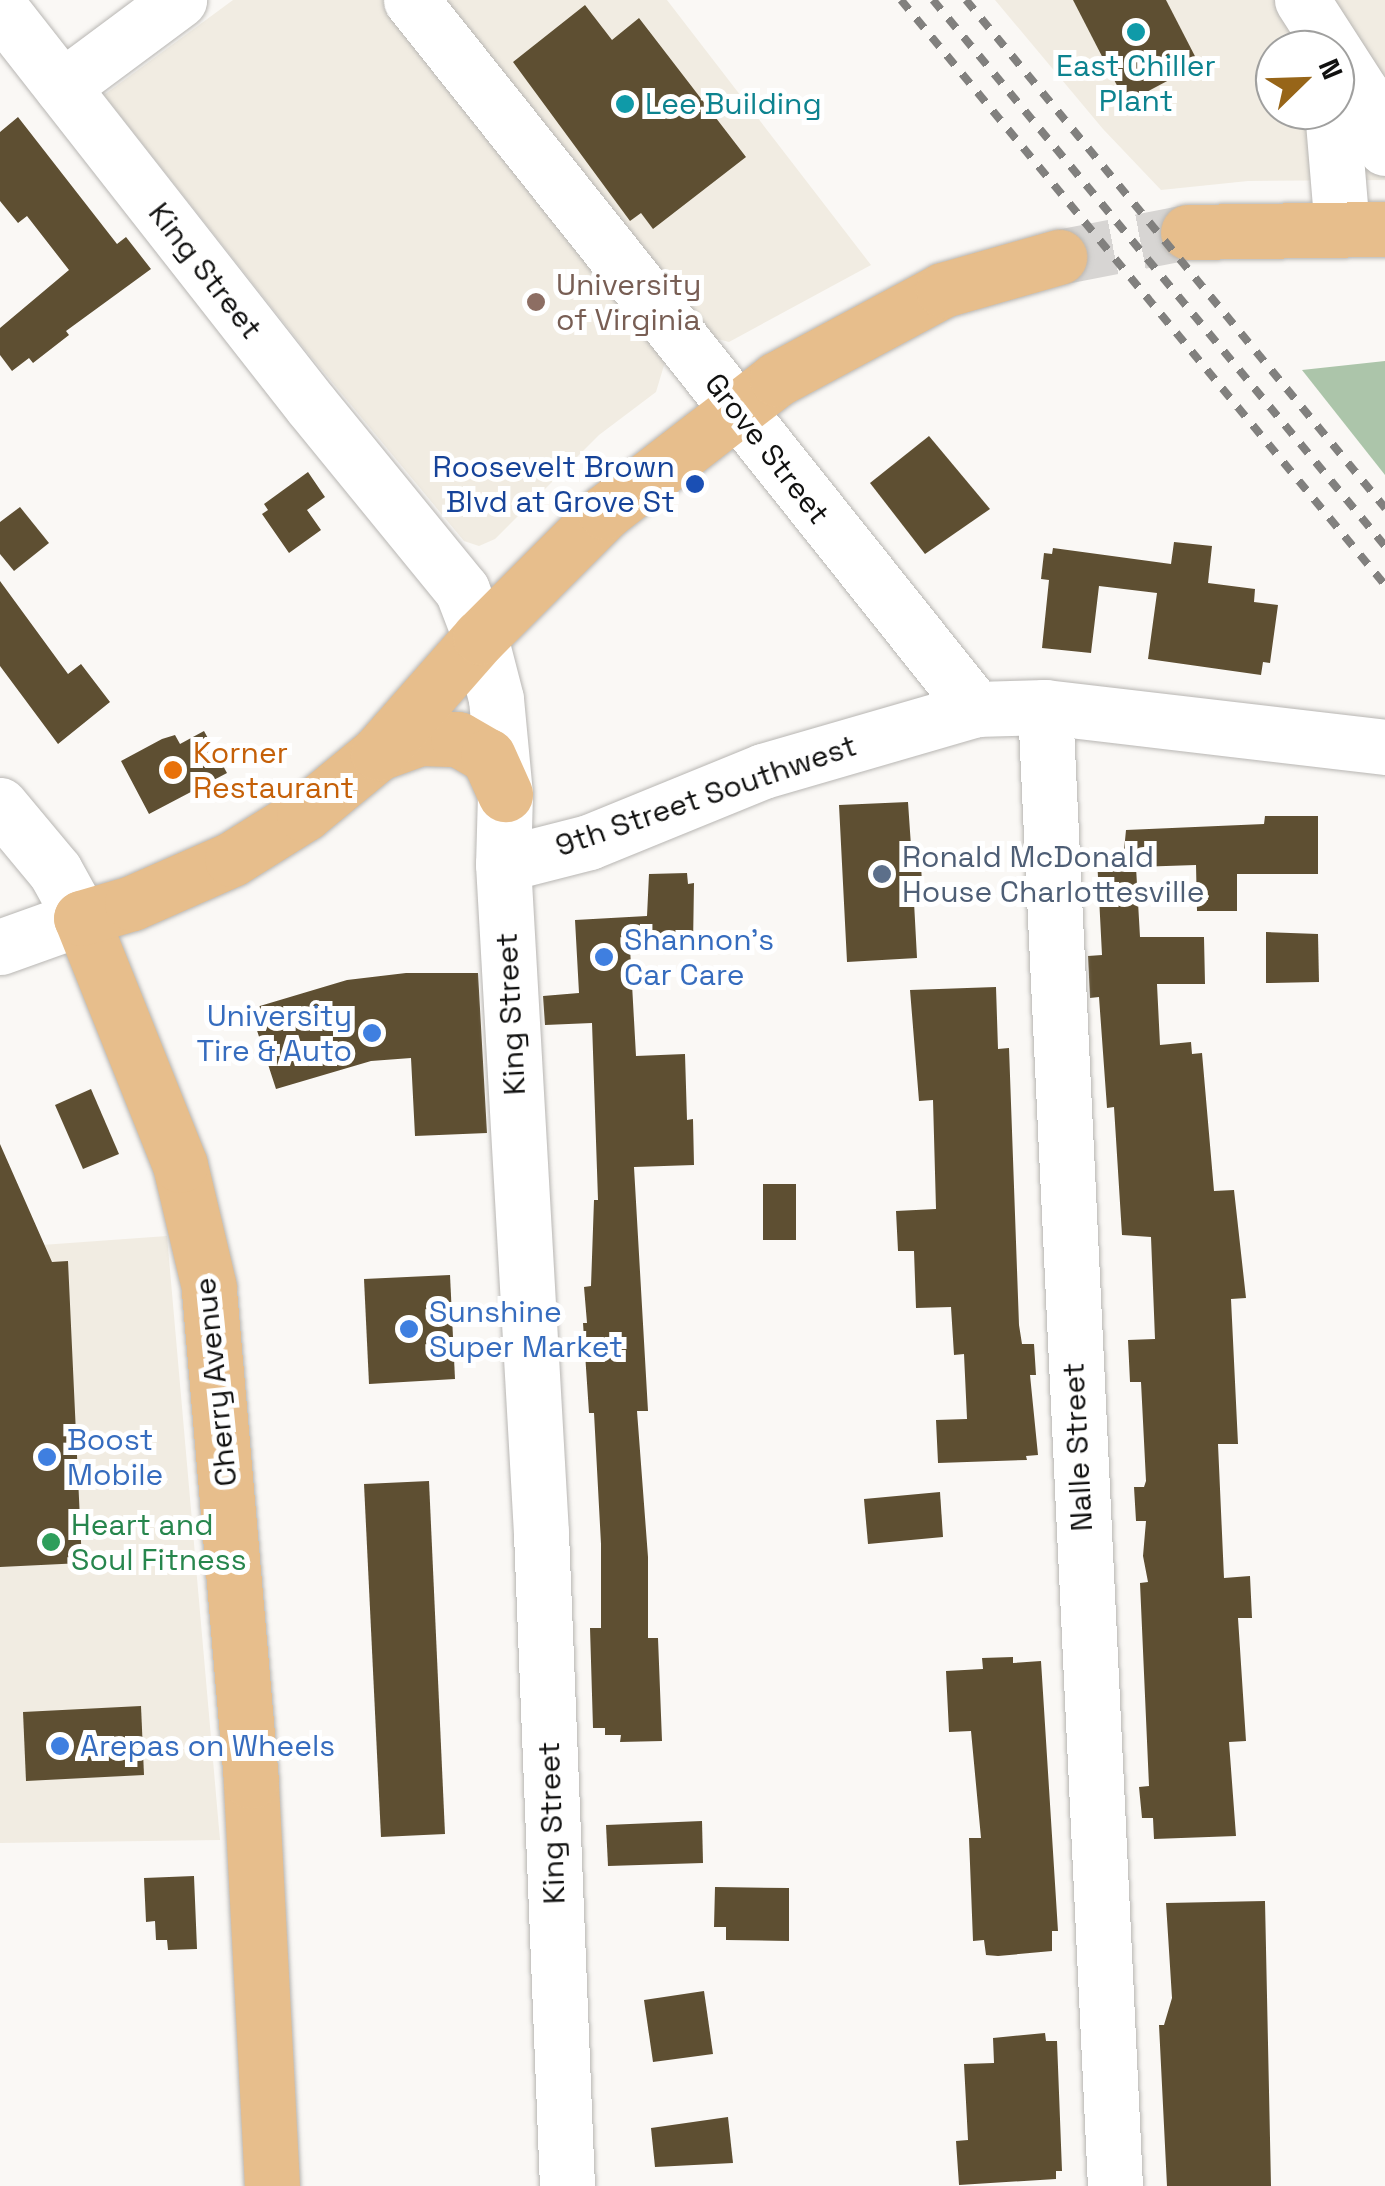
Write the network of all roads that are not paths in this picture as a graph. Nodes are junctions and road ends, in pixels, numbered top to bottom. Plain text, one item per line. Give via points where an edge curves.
1 (179, 0) edge
2 (411, 0) edge
3 (1299, 0) edge
4 (0, 8) edge
5 (1308, 30) edge
6 (62, 87) junction
7 (1337, 130) edge
8 (1385, 148) edge
9 (1364, 230) edge
10 (1188, 232) tunnel mouth
11 (1059, 257) tunnel mouth
12 (734, 409) junction
13 (480, 637) junction
14 (1045, 707) junction
15 (976, 709) junction
16 (1385, 747) edge
17 (378, 753) junction
18 (505, 794) junction
19 (0, 805) edge
20 (503, 864) junction
21 (80, 918) junction
22 (0, 947) edge
23 (272, 2186) edge
24 (567, 2186) edge
25 (1114, 2186) edge

1 - 6 street
2 - 12 street, Grove Street
3 - 5 street
3 - 8 street via 1361,92
4 - 6 street, King Street
6 - 13 street, King Street via 462,590
7 - 9 street
9 - 10 main road
11 - 12 main road via 928,297
12 - 13 main road via 605,512
12 - 15 street, Grove Street
13 - 17 main road
13 - 18 street, King Street via 496,699
14 - 15 street, 9th Street Southwest
14 - 16 street, 9th Street Southwest
14 - 25 street, Nalle Street
15 - 20 street, 9th Street Southwest via 762,771 589,842
17 - 18 main road via 420,738 458,738 488,756
17 - 21 main road via 304,814 232,859
18 - 20 street, King Street
19 - 21 street, Cherry Avenue via 56,872
20 - 24 street, King Street via 541,1534
21 - 22 street
21 - 23 main road, Cherry Avenue via 180,1166 209,1287 250,1781

